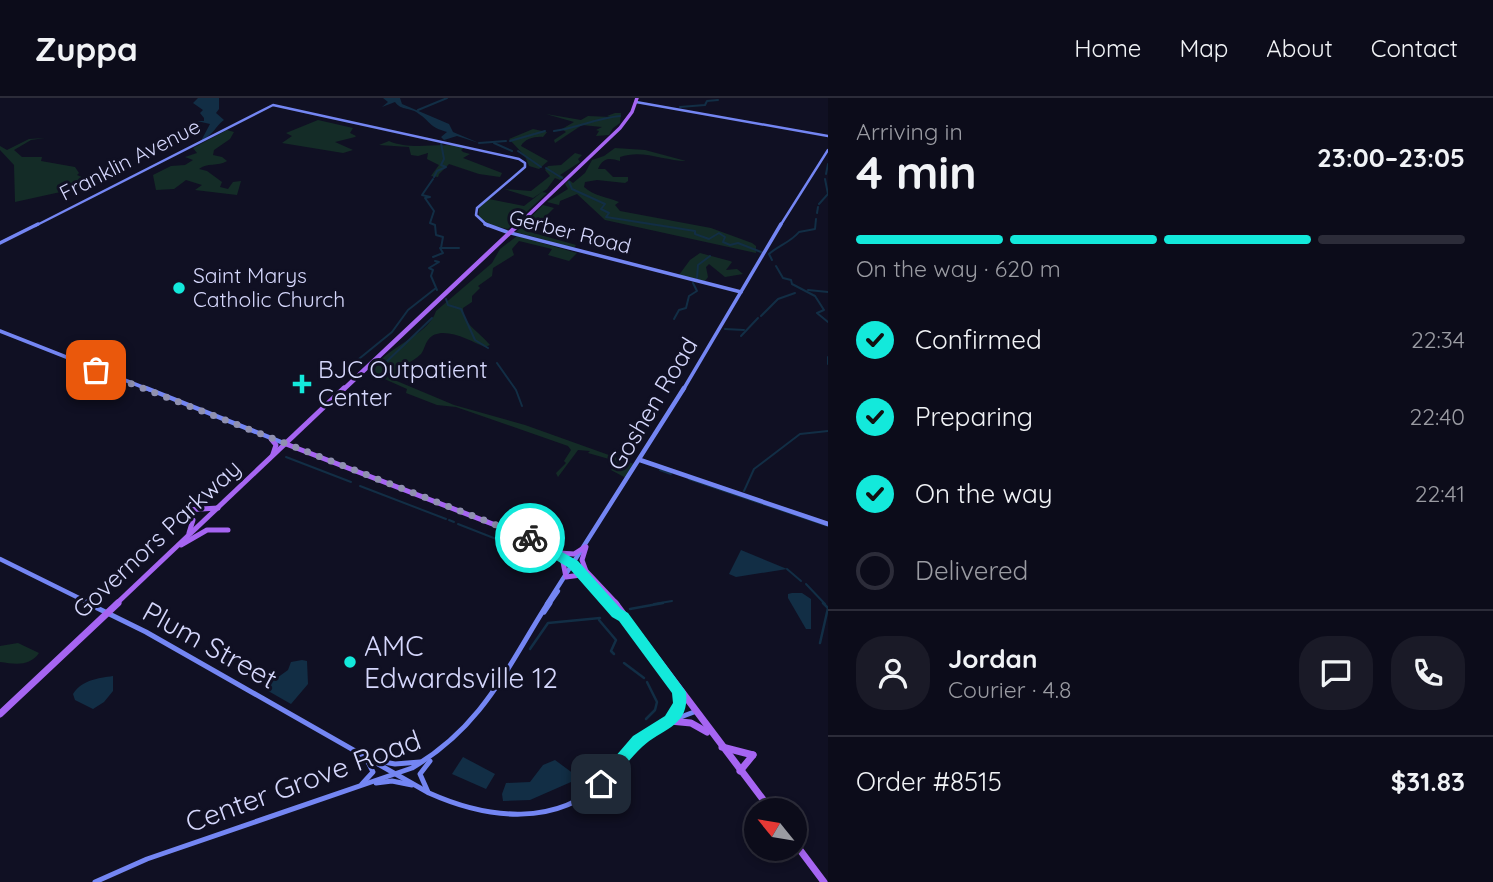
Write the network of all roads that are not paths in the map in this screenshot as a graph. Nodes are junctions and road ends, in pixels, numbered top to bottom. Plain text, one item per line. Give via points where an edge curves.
1 (636, 100) edge
2 (274, 105) joint
3 (828, 136) edge
4 (828, 150) edge
5 (509, 233) junction
6 (0, 243) edge
7 (741, 292) junction
8 (0, 331) edge
9 (302, 429) junction
10 (271, 439) junction
11 (286, 444) junction
12 (306, 452) junction
13 (272, 457) junction
14 (640, 460) junction
15 (220, 506) junction
16 (828, 524) edge
17 (228, 530) dead end
18 (187, 537) junction
19 (178, 546) junction
20 (586, 546) junction
21 (558, 553) junction
22 (0, 559) edge
23 (574, 565) junction
24 (586, 574) junction
25 (566, 577) junction
26 (108, 612) junction
27 (679, 692) junction
28 (694, 712) junction
29 (0, 714) edge
30 (670, 721) junction
31 (713, 737) junction
32 (720, 746) junction
33 (433, 757) junction
34 (367, 758) junction
35 (740, 771) junction
36 (396, 774) junction
37 (362, 786) junction
38 (429, 793) junction
39 (761, 798) edge
40 (807, 859) edge
41 (95, 882) edge
42 (824, 882) edge

1 - 3 street
1 - 5 main road, Governors Parkway via 620,128
2 - 5 street, Gerber Road via 522,160 525,167 475,212 486,225
2 - 6 street, Franklin Avenue
4 - 7 street, Goshen Road
5 - 7 street, Gerber Road
5 - 9 main road, Governors Parkway
7 - 14 street, Goshen Road
8 - 10 street
9 - 11 main road, Governors Parkway
9 - 12 main road via 298,441
10 - 11 street
10 - 13 main road via 276,445
11 - 12 main road
11 - 13 main road, Governors Parkway
12 - 21 main road
13 - 15 main road, Governors Parkway
14 - 16 street
14 - 20 street, Goshen Road
15 - 18 main road, Governors Parkway
15 - 18 main road via 188,511 192,526
17 - 19 main road via 207,530
18 - 19 main road, Governors Parkway
19 - 26 main road, Governors Parkway
20 - 21 main road via 574,554
20 - 23 street, Goshen Road
20 - 24 main road via 582,560
21 - 23 main road
21 - 25 main road
22 - 26 street, Plum Street
23 - 24 main road
23 - 25 street, Center Grove Road
24 - 25 main road
24 - 27 main road
25 - 33 street, Center Grove Road via 471,724
26 - 29 main road, Governors Parkway
26 - 34 street, Plum Street
27 - 28 main road
27 - 30 main road via 680,704
28 - 30 street
28 - 31 main road
30 - 31 main road via 691,723
30 - 38 street via 638,741 590,794 550,811 523,816 485,813
31 - 32 main road
32 - 35 main road
32 - 35 main road via 753,755
33 - 34 street via 404,764
33 - 36 street, Center Grove Road
33 - 38 street via 420,774
34 - 36 street, Plum Street
34 - 37 street via 373,772
35 - 39 main road
36 - 37 street, Center Grove Road
36 - 38 street, Plum Street
37 - 38 street via 400,782
37 - 41 street, Center Grove Road via 147,859
40 - 42 main road

